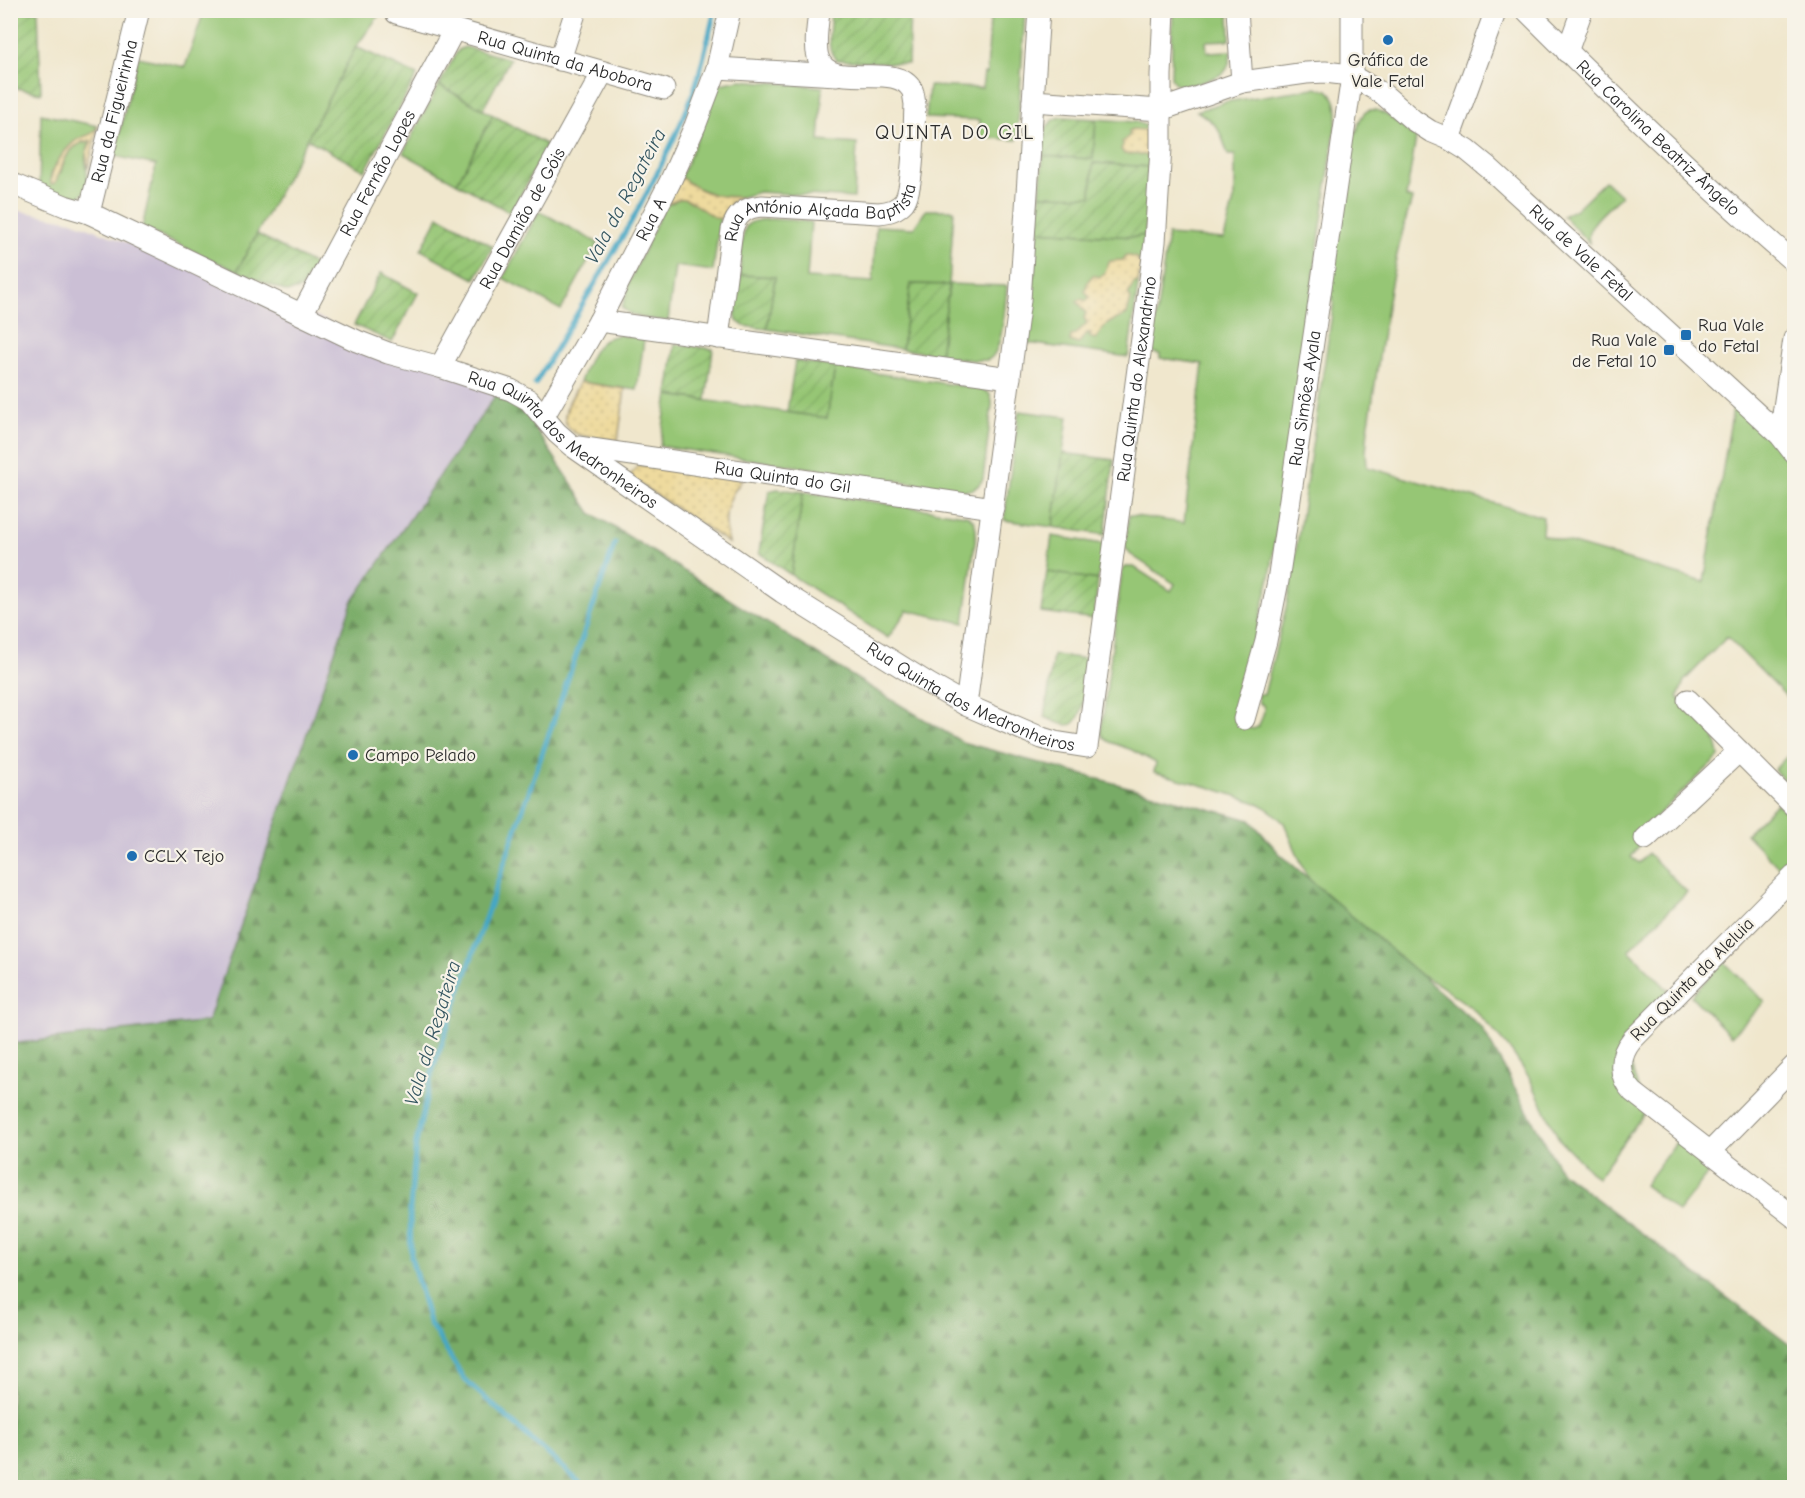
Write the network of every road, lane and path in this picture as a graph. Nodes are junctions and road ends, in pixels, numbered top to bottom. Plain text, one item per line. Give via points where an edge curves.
1 (576, 10) edge
2 (730, 10) edge
3 (819, 10) edge
4 (1039, 10) edge
5 (1164, 10) edge
6 (1237, 10) edge
7 (1352, 10) edge
8 (1496, 10) edge
9 (1526, 10) edge
10 (1582, 10) edge
11 (137, 11) edge
12 (396, 13) dead end
13 (454, 30) junction
14 (1567, 52) junction
15 (560, 60) junction
16 (717, 68) junction
17 (603, 72) junction
18 (844, 75) junction
19 (1352, 76) junction
20 (1242, 82) junction
21 (664, 89) dead end
22 (1034, 101) junction
23 (1160, 110) junction
24 (1449, 139) junction
25 (10, 183) edge
26 (89, 213) junction
27 (1794, 262) edge
28 (302, 314) junction
29 (599, 321) junction
30 (718, 338) junction
31 (1794, 339) edge
32 (440, 367) junction
33 (1010, 378) junction
34 (544, 416) junction
35 (1780, 435) junction
36 (572, 446) junction
37 (1794, 453) edge
38 (993, 508) junction
39 (1688, 700) dead end
40 (966, 705) junction
41 (1244, 719) dead end
42 (1087, 747) joint
43 (1739, 751) junction
44 (1794, 806) edge
45 (1645, 839) dead end
46 (1794, 876) edge
47 (1794, 1066) edge
48 (1711, 1151) junction
49 (1794, 1217) edge

1 - 15 street
2 - 16 street, Rua A
3 - 18 street, Rua António Alçada Baptista via 818,57 824,68
4 - 22 street
5 - 23 street, Rua Quinta do Alexandrino
6 - 20 street
7 - 19 street, Rua Simões Ayala
8 - 24 street
9 - 14 street, Rua Carolina Beatriz Ângelo
10 - 14 street
11 - 26 street, Rua da Figueirinha
12 - 13 street, Rua Quinta da Abobora
13 - 15 street, Rua Quinta da Abobora
13 - 28 street, Rua Fernão Lopes
14 - 27 street, Rua Carolina Beatriz Ângelo
15 - 17 street, Rua Quinta da Abobora
16 - 18 street
16 - 29 street, Rua A via 670,182
17 - 21 street, Rua Quinta da Abobora
17 - 32 street, Rua Damião de Góis
18 - 30 street, Rua António Alçada Baptista via 892,77 912,91 915,104 910,186 905,201 893,211 879,213 762,206 743,212 732,230
19 - 20 street via 1325,72
19 - 24 street, Rua de Vale Fetal via 1383,94 1430,131
19 - 41 street, Rua Simões Ayala via 1278,581
20 - 23 street
22 - 23 street
22 - 33 street via 1020,300
23 - 42 street, Rua Quinta do Alexandrino via 1155,242
24 - 35 street, Rua de Vale Fetal via 1489,168
25 - 26 street, Rua Quinta dos Medronheiros
26 - 28 street, Rua Quinta dos Medronheiros
28 - 32 street, Rua Quinta dos Medronheiros via 367,345
29 - 30 street
29 - 34 street, Rua A
30 - 33 street
31 - 35 street
32 - 34 street, Rua Quinta dos Medronheiros via 511,390 529,400
33 - 38 street
34 - 36 street, Rua Quinta dos Medronheiros
35 - 37 street, Rua de Vale Fetal
36 - 38 street, Rua Quinta do Gil
36 - 40 street, Rua Quinta dos Medronheiros via 782,592
38 - 40 street
39 - 43 street
40 - 42 street, Rua Quinta dos Medronheiros via 1042,738
43 - 44 street
43 - 45 street
46 - 48 street, Rua Quinta da Aleluia via 1625,1048 1622,1077 1633,1092
47 - 48 street
48 - 49 street

